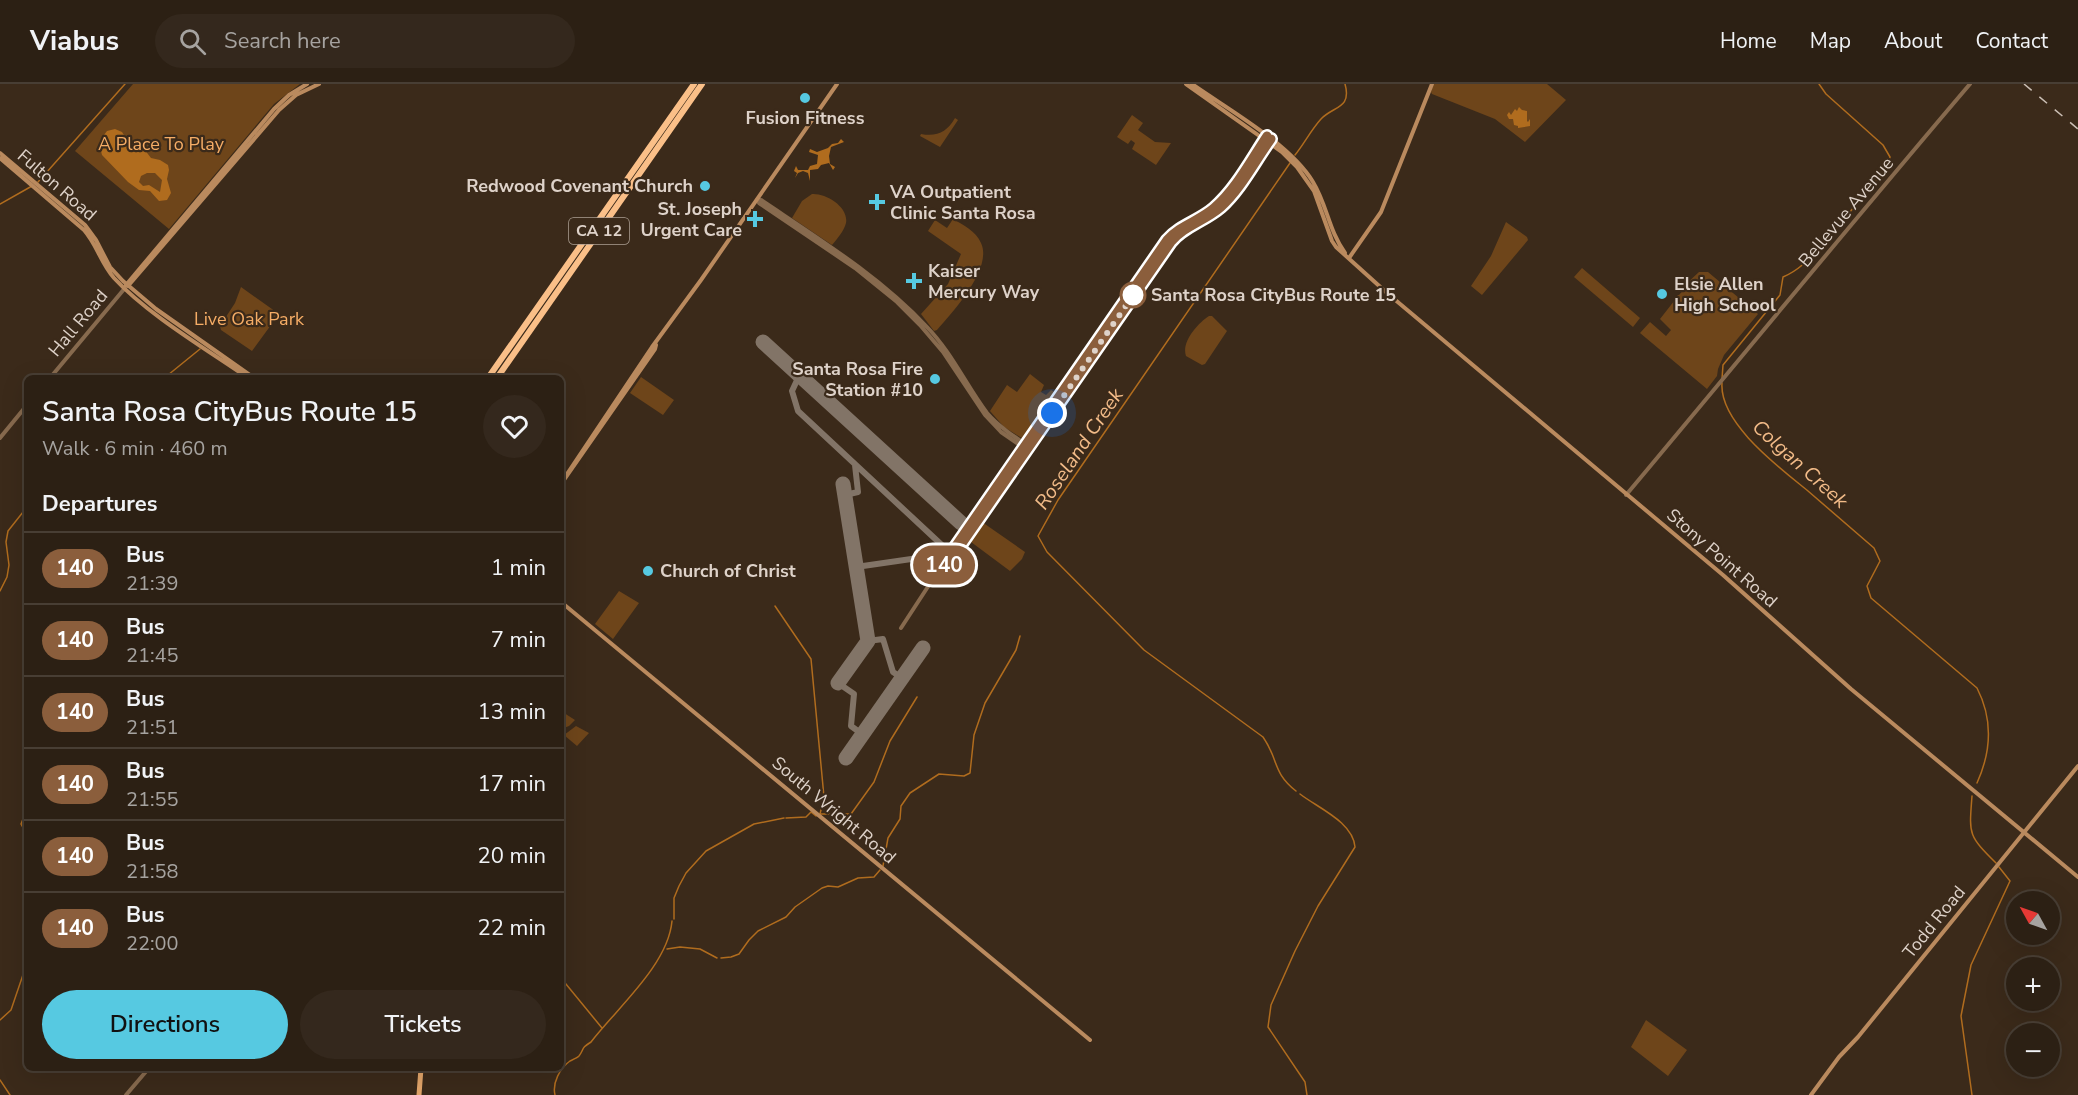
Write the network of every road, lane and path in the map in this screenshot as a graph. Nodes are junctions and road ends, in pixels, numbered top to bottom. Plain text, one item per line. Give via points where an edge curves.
1 (308, 84) edge
2 (319, 84) edge
3 (694, 84) edge
4 (702, 84) edge
5 (837, 84) edge
6 (1185, 84) edge
7 (1192, 84) edge
8 (1432, 84) edge
9 (1970, 84) edge
10 (1268, 139) junction
11 (0, 153) edge
12 (0, 158) edge
13 (29, 180) junction
14 (757, 200) junction
15 (1349, 258) junction
16 (126, 286) junction
17 (52, 375) edge
18 (244, 375) edge
19 (251, 375) edge
20 (490, 375) edge
21 (499, 375) edge
22 (24, 409) edge
23 (0, 438) edge
24 (1026, 447) junction
25 (564, 479) edge
26 (1626, 495) junction
27 (564, 604) edge
28 (901, 628) dead end
29 (2078, 766) edge
30 (2023, 832) junction
31 (2078, 877) edge
32 (1090, 1040) dead end
33 (146, 1071) edge
34 (421, 1071) edge
35 (126, 1095) edge
36 (419, 1095) edge
37 (1811, 1095) edge

1 - 16 main road via 277,106
2 - 16 main road via 281,107
3 - 20 highway, CA 12
4 - 21 highway, CA 12
5 - 14 main road
6 - 10 main road, Stony Point Road
7 - 10 main road, Stony Point Road
8 - 15 main road via 1381,212
9 - 26 street, Bellevue Avenue
10 - 15 main road, Stony Point Road via 1295,159 1312,181 1332,231
10 - 24 street via 1223,200 1167,240
11 - 13 main road, Fulton Road
12 - 13 main road, Fulton Road
13 - 16 main road, Fulton Road via 88,229
14 - 24 street via 863,270 899,299 944,347 987,412
14 - 25 main road
15 - 26 main road, Stony Point Road
16 - 17 street, Hall Road
16 - 18 main road, Fulton Road via 159,316
16 - 19 main road, Fulton Road
22 - 23 street
24 - 28 street
26 - 30 main road, Stony Point Road
27 - 32 main road, South Wright Road
29 - 30 main road, Todd Road
30 - 31 main road, Stony Point Road
30 - 37 main road, Todd Road
33 - 35 street
34 - 36 main road

